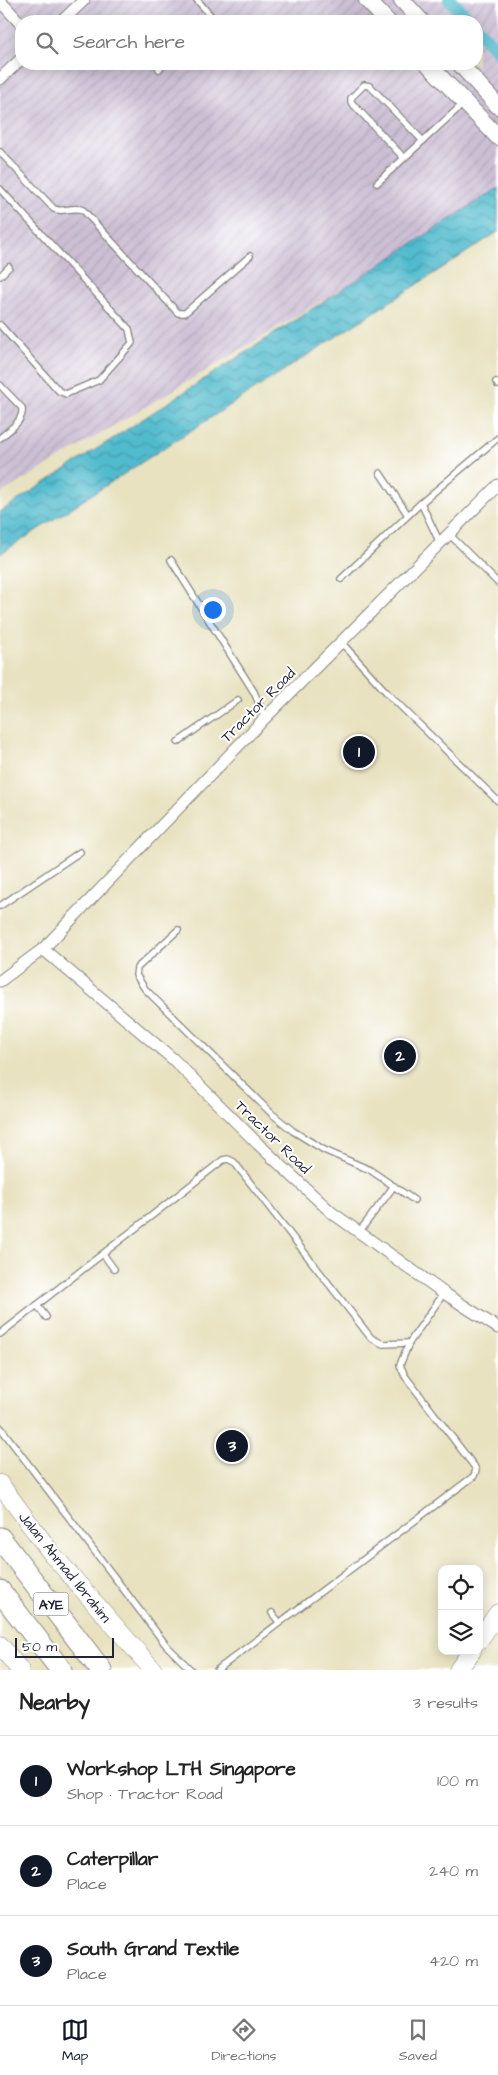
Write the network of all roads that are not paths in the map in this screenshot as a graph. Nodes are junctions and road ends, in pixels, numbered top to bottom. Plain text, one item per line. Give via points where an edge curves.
1 (84, 0) edge
2 (198, 0) edge
3 (367, 0) edge
4 (402, 0) edge
5 (0, 1) edge
6 (68, 15) edge
7 (210, 15) edge
8 (382, 15) edge
9 (416, 15) edge
10 (15, 17) edge
11 (15, 65) edge
12 (434, 70) edge
13 (465, 70) edge
14 (0, 79) edge
15 (465, 102) junction
16 (498, 106) edge
17 (498, 137) edge
18 (423, 140) junction
19 (0, 152) edge
20 (404, 158) junction
21 (377, 183) dead end
22 (0, 189) edge
23 (250, 256) dead end
24 (9, 267) dead end
25 (0, 276) edge
26 (0, 325) edge
27 (0, 385) edge
28 (0, 438) edge
29 (498, 438) edge
30 (380, 473) dead end
31 (498, 485) edge
32 (420, 503) junction
33 (408, 515) junction
34 (449, 534) junction
35 (440, 543) junction
36 (171, 560) dead end
37 (341, 579) dead end
38 (498, 583) edge
39 (341, 642) junction
40 (238, 700) dead end
41 (265, 718) junction
42 (178, 742) dead end
43 (498, 801) edge
44 (80, 852) dead end
45 (0, 906) edge
46 (178, 930) dead end
47 (43, 949) junction
48 (0, 982) edge
49 (394, 1186) junction
50 (414, 1200) dead end
51 (358, 1233) junction
52 (102, 1254) junction
53 (114, 1269) dead end
54 (444, 1294) junction
55 (37, 1305) junction
56 (46, 1317) dead end
57 (498, 1328) edge
58 (0, 1334) edge
59 (409, 1344) junction
60 (0, 1427) edge
61 (0, 1484) edge
62 (0, 1538) edge
63 (0, 1591) edge
64 (272, 1612) dead end
65 (498, 1613) edge
66 (279, 1622) junction
67 (483, 1634) edge
68 (0, 1645) edge
69 (469, 1655) edge
70 (20, 1670) edge
71 (61, 1670) edge
72 (101, 1670) edge
73 (153, 1670) edge
74 (192, 1670) edge
75 (217, 1670) edge
76 (458, 1670) edge

1 - 6 street
2 - 7 lane
3 - 8 main road
4 - 9 main road
5 - 10 street
11 - 14 street
12 - 15 main road
13 - 16 main road
15 - 17 main road
15 - 18 lane
18 - 20 lane
18 - 20 lane via 370,86 364,85 351,102
19 - 23 lane via 54,210 83,210 178,313 185,313
20 - 21 lane
22 - 26 lane via 129,329 132,343 99,380 66,394 59,391
24 - 25 lane
27 - 28 lane via 23,412 18,422
29 - 32 lane
30 - 33 lane
31 - 34 street, Tractor Road
32 - 33 lane
32 - 35 lane
33 - 37 lane
34 - 35 street, Tractor Road
34 - 38 lane
35 - 39 street, Tractor Road
36 - 41 lane via 254,692
39 - 41 street, Tractor Road
39 - 43 lane via 389,695
40 - 42 lane
41 - 47 street, Tractor Road
44 - 45 lane
46 - 49 lane via 137,968 136,975 146,989 293,1131 324,1150 370,1170
47 - 48 street, Tractor Road
47 - 51 street, Tractor Road via 173,1059 287,1172
49 - 50 lane
49 - 51 lane
51 - 54 street, Tractor Road
52 - 53 lane
52 - 55 lane
52 - 59 lane via 223,1160 232,1160 371,1338 383,1344
54 - 57 street, Tractor Road
54 - 59 lane
55 - 56 lane
55 - 58 lane
59 - 66 lane via 401,1360 402,1371 476,1473
60 - 74 lane via 166,1645
61 - 73 main road, Jalan Ahmad Ibrahim via 52,1554
62 - 72 highway, AYE
63 - 71 highway, AYE
64 - 66 lane
65 - 67 main road
66 - 75 lane
68 - 70 main road
69 - 76 main road

